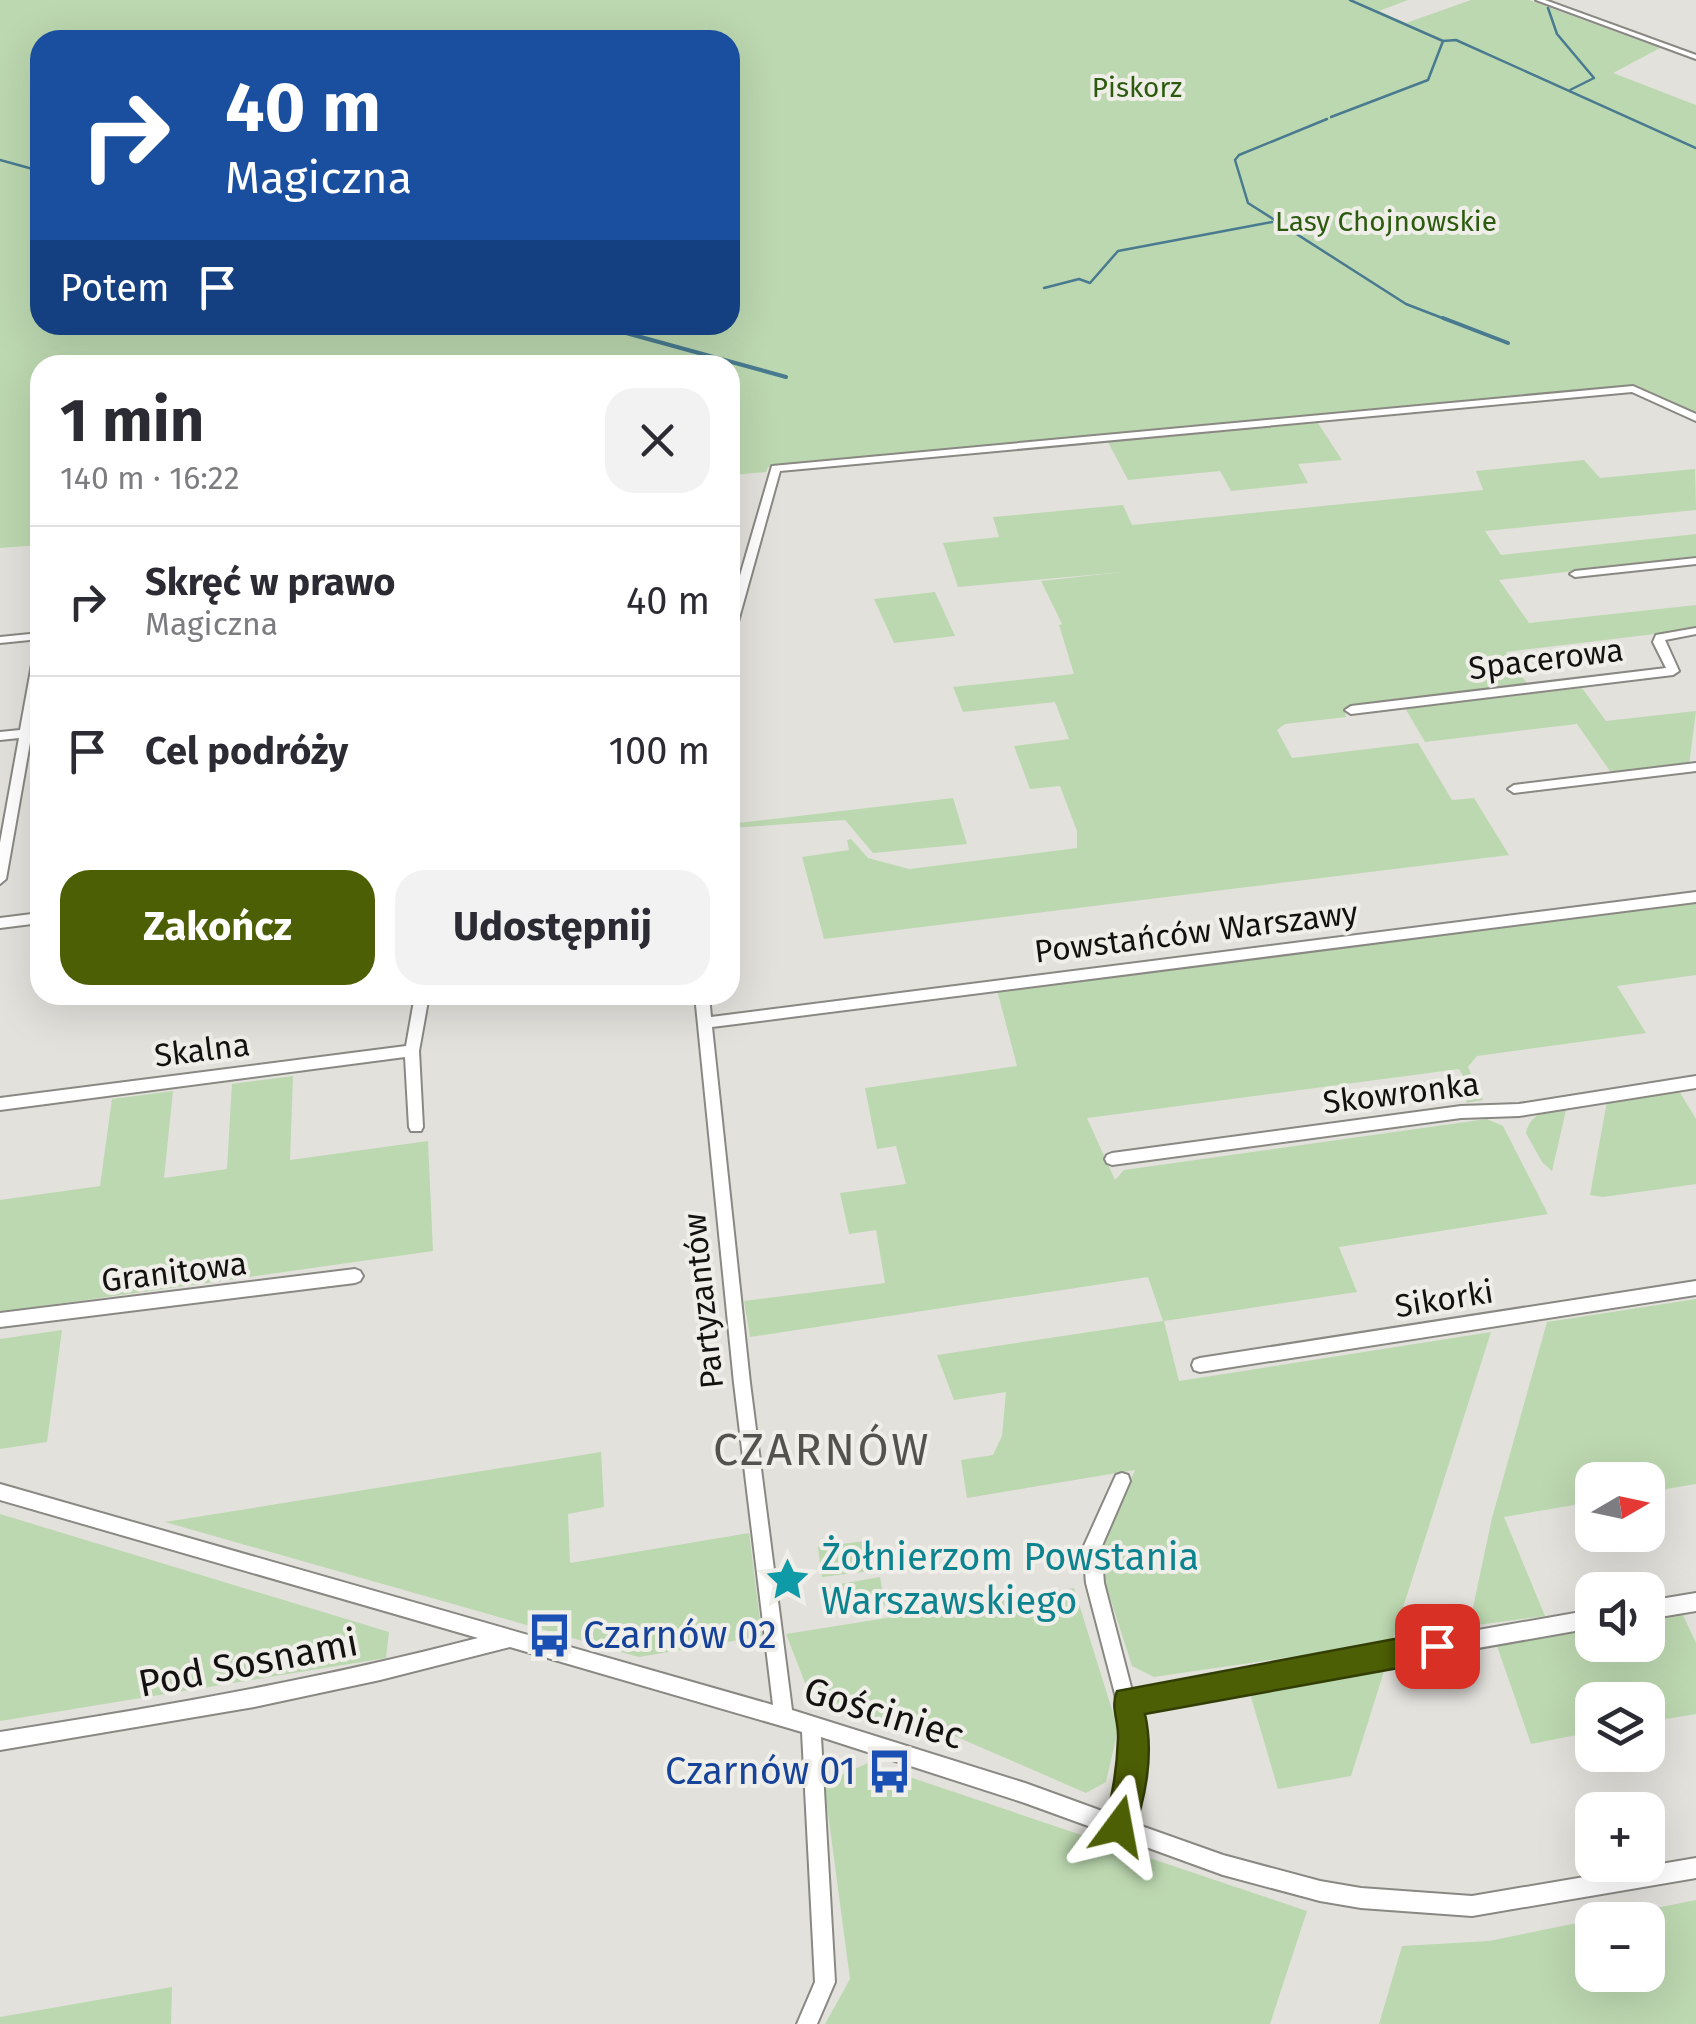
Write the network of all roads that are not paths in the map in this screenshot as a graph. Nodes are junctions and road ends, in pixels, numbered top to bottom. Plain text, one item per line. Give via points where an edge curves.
1 (1540, 0) edge
2 (1696, 57) edge
3 (1696, 418) edge
4 (1696, 560) edge
5 (1574, 574) dead end
6 (740, 594) edge
7 (1696, 631) edge
8 (30, 637) edge
9 (0, 640) edge
10 (1352, 710) dead end
11 (30, 733) edge
12 (0, 736) edge
13 (30, 746) edge
14 (1696, 767) edge
15 (1514, 789) dead end
16 (0, 880) edge
17 (1696, 897) edge
18 (30, 919) edge
19 (0, 923) edge
20 (420, 1005) edge
21 (703, 1005) edge
22 (704, 1023) junction
23 (412, 1051) junction
24 (1696, 1082) edge
25 (0, 1104) edge
26 (416, 1127) dead end
27 (1112, 1159) dead end
28 (354, 1276) dead end
29 (1696, 1288) edge
30 (0, 1320) edge
31 (1200, 1365) dead end
32 (1122, 1480) dead end
33 (0, 1492) edge
34 (1696, 1602) edge
35 (1665, 1607) edge
36 (1575, 1622) edge
37 (506, 1640) junction
38 (1128, 1702) junction
39 (784, 1719) junction
40 (810, 1726) junction
41 (0, 1741) edge
42 (1119, 1826) junction
43 (1696, 1868) edge
44 (807, 2024) edge

1 - 2 street
3 - 6 street via 1633,389 776,468
4 - 5 street
7 - 10 street, Spacerowa via 1660,638 1673,671
8 - 9 street
11 - 12 street
13 - 16 street
14 - 15 street
17 - 22 street, Powstańców Warszawy
18 - 19 street
20 - 23 street
21 - 22 street, Partyzantów
22 - 39 street, Partyzantów
23 - 25 street, Skalna
23 - 26 street
24 - 27 street, Skowronka
28 - 30 street, Granitowa
29 - 31 street, Sikorki
32 - 38 street via 1092,1548 1095,1583
33 - 37 street, Gościniec
34 - 35 street
36 - 38 street
37 - 39 street, Gościniec
37 - 41 street, Pod Sosnami via 174,1715
38 - 42 street via 1134,1732 1129,1797
39 - 40 street, Gościniec
40 - 42 street, Gościniec
40 - 44 street via 825,1982
42 - 43 street, Gościniec via 1223,1866 1412,1904 1503,1904

